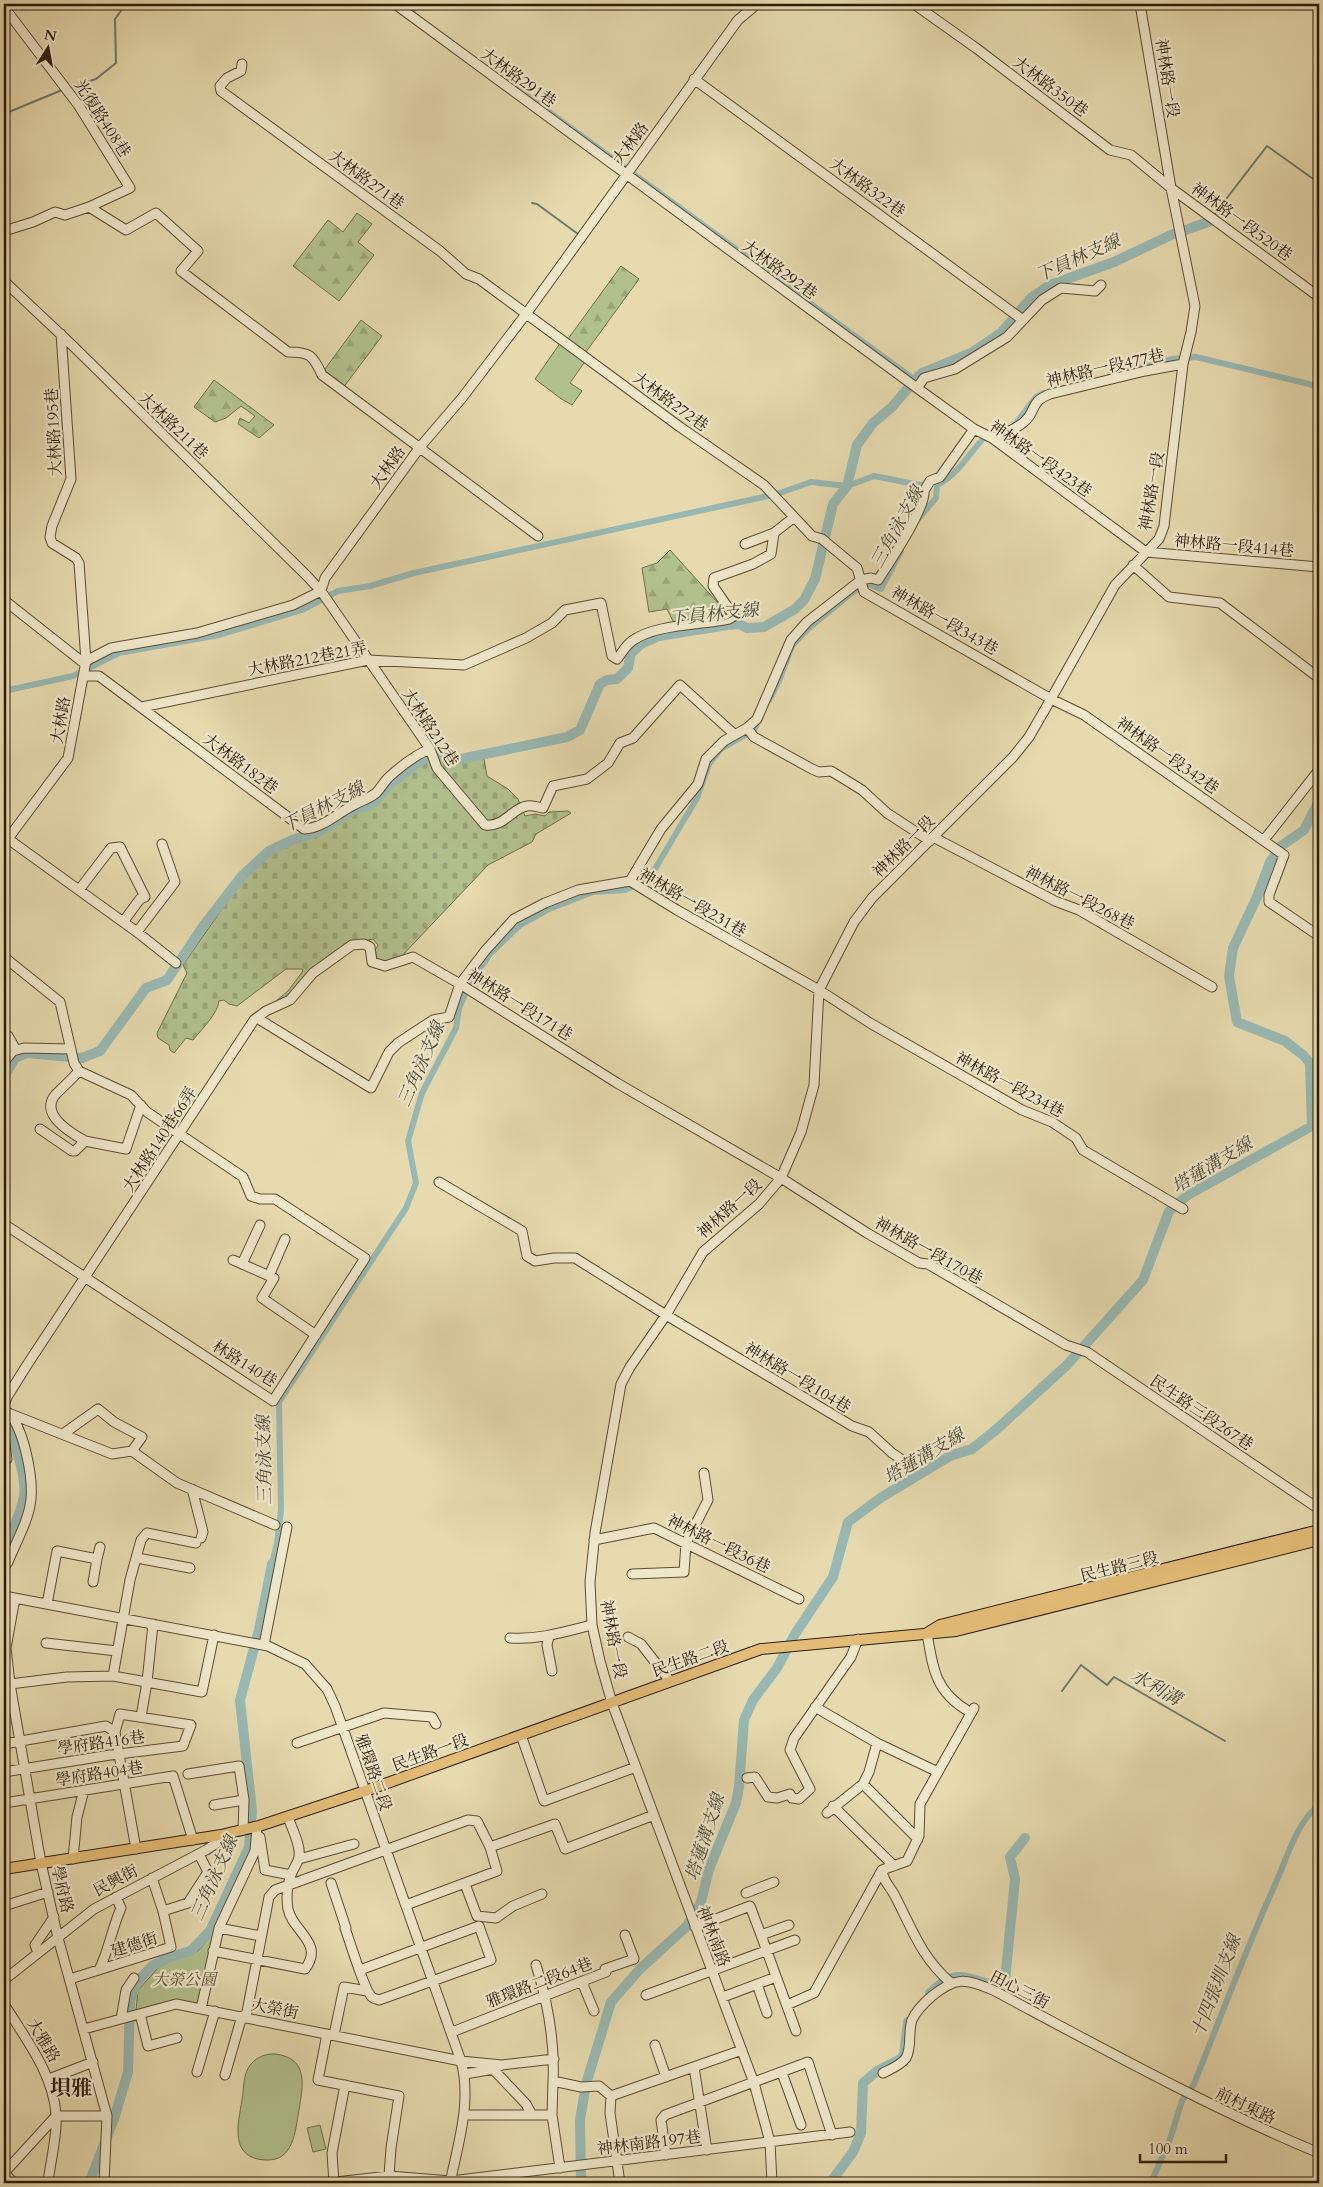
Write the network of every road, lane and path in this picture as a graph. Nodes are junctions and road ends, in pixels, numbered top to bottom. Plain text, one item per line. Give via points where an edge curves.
1 (395, 4) edge
2 (757, 4) edge
3 (914, 4) edge
4 (1140, 4) edge
5 (4, 7) edge
6 (242, 64) dead end
7 (694, 80) junction
8 (626, 174) junction
9 (1171, 188) junction
10 (89, 207) junction
11 (4, 231) edge
12 (4, 281) edge
13 (1101, 285) dead end
14 (1319, 297) edge
15 (526, 314) junction
16 (1023, 320) junction
17 (61, 334) junction
18 (1183, 364) junction
19 (917, 388) junction
20 (974, 429) junction
21 (992, 438) junction
22 (420, 447) junction
23 (793, 518) junction
24 (774, 533) junction
25 (538, 536) dead end
26 (744, 544) dead end
27 (1146, 552) junction
28 (1134, 565) junction
29 (1319, 567) edge
30 (861, 580) junction
31 (321, 591) junction
32 (4, 600) edge
33 (368, 660) junction
34 (85, 663) junction
35 (84, 676) junction
36 (1319, 678) edge
37 (1051, 699) junction
38 (142, 707) junction
39 (747, 728) junction
40 (734, 734) junction
41 (430, 749) junction
42 (1319, 770) edge
43 (931, 839) junction
44 (5, 840) edge
45 (1264, 840) junction
46 (162, 844) dead end
47 (630, 881) junction
48 (79, 890) junction
49 (123, 922) junction
50 (137, 932) junction
51 (1319, 936) edge
52 (4, 957) edge
53 (176, 963) dead end
54 (460, 984) junction
55 (1212, 986) dead end
56 (819, 990) junction
57 (257, 1018) junction
58 (4, 1033) edge
59 (71, 1049) junction
60 (16, 1050) junction
61 (4, 1062) edge
62 (79, 1071) junction
63 (141, 1105) junction
64 (40, 1129) dead end
65 (180, 1135) junction
66 (85, 1141) junction
67 (781, 1178) junction
68 (439, 1182) dead end
69 (1183, 1209) dead end
70 (4, 1224) edge
71 (260, 1224) dead end
72 (285, 1239) dead end
73 (233, 1260) dead end
74 (242, 1264) junction
75 (269, 1276) junction
76 (86, 1277) junction
77 (666, 1316) junction
78 (316, 1335) junction
79 (1066, 1346) joint
80 (6, 1409) edge
81 (63, 1434) junction
82 (4, 1441) edge
83 (132, 1451) junction
84 (7, 1459) dead end
85 (913, 1467) dead end
86 (704, 1473) dead end
87 (192, 1489) junction
88 (1319, 1509) edge
89 (275, 1525) dead end
90 (287, 1527) dead end
91 (1319, 1530) edge
92 (594, 1540) junction
93 (1319, 1540) edge
94 (686, 1543) junction
95 (100, 1547) dead end
96 (137, 1558) junction
97 (98, 1559) junction
98 (4, 1568) edge
99 (190, 1568) dead end
100 (632, 1574) dead end
101 (93, 1582) dead end
102 (4, 1596) edge
103 (14, 1598) junction
104 (799, 1599) dead end
105 (47, 1604) junction
106 (122, 1618) junction
107 (153, 1624) junction
108 (592, 1625) junction
109 (927, 1633) junction
110 (214, 1635) junction
111 (549, 1636) junction
112 (628, 1637) dead end
113 (510, 1638) dead end
114 (5, 1639) edge
115 (858, 1639) junction
116 (46, 1643) dead end
117 (263, 1645) junction
118 (795, 1645) joint
119 (117, 1651) junction
120 (552, 1671) dead end
121 (113, 1676) junction
122 (670, 1681) junction
123 (147, 1682) junction
124 (10, 1684) junction
125 (612, 1703) junction
126 (815, 1707) junction
127 (141, 1717) junction
128 (436, 1724) dead end
129 (343, 1727) junction
130 (115, 1732) junction
131 (521, 1735) junction
132 (19, 1742) junction
133 (297, 1743) dead end
134 (877, 1743) junction
135 (4, 1744) edge
136 (119, 1754) junction
137 (636, 1767) junction
138 (24, 1768) junction
139 (4, 1772) edge
140 (938, 1772) junction
141 (188, 1774) dead end
142 (747, 1778) dead end
143 (124, 1784) junction
144 (863, 1784) junction
145 (84, 1790) junction
146 (365, 1791) junction
147 (29, 1799) junction
148 (244, 1800) junction
149 (4, 1803) edge
150 (214, 1805) dead end
151 (654, 1815) junction
152 (288, 1817) junction
153 (258, 1827) junction
154 (244, 1830) junction
155 (221, 1835) junction
156 (918, 1839) junction
157 (193, 1840) junction
158 (354, 1844) dead end
159 (490, 1847) junction
160 (136, 1849) junction
161 (386, 1850) junction
162 (199, 1854) junction
163 (73, 1859) junction
164 (299, 1859) junction
165 (41, 1862) junction
166 (894, 1866) junction
167 (4, 1869) edge
168 (882, 1870) junction
169 (291, 1875) junction
170 (152, 1878) junction
171 (774, 1882) dead end
172 (331, 1883) dead end
173 (465, 1884) junction
174 (288, 1886) junction
175 (48, 1892) junction
176 (746, 1893) dead end
177 (542, 1894) dead end
178 (116, 1897) junction
179 (4, 1906) edge
180 (406, 1906) junction
181 (164, 1911) junction
182 (54, 1917) junction
183 (693, 1922) junction
184 (789, 1925) dead end
185 (219, 1928) junction
186 (625, 1935) dead end
187 (761, 1935) junction
188 (261, 1936) junction
189 (58, 1938) junction
190 (795, 1940) dead end
191 (421, 1947) junction
192 (766, 1950) junction
193 (212, 1951) junction
194 (38, 1954) junction
195 (257, 1960) junction
196 (536, 1966) dead end
197 (99, 1970) junction
198 (360, 1970) junction
199 (711, 1970) junction
200 (776, 1977) junction
201 (134, 1978) dead end
202 (70, 1979) junction
203 (4, 1980) edge
204 (433, 1981) junction
205 (582, 1982) junction
206 (951, 1983) junction
207 (757, 1984) junction
208 (367, 1991) junction
209 (646, 1995) dead end
210 (546, 1996) junction
211 (722, 1997) junction
212 (4, 2004) edge
213 (787, 2004) junction
214 (201, 2009) junction
215 (215, 2011) junction
216 (594, 2011) dead end
217 (767, 2013) dead end
218 (138, 2014) junction
219 (244, 2017) junction
220 (122, 2018) junction
221 (84, 2029) junction
222 (796, 2031) dead end
223 (452, 2032) junction
224 (330, 2034) junction
225 (177, 2038) dead end
226 (655, 2046) dead end
227 (742, 2050) junction
228 (554, 2059) junction
229 (461, 2061) junction
230 (93, 2062) junction
231 (494, 2066) junction
232 (694, 2067) junction
233 (197, 2072) dead end
234 (782, 2073) junction
235 (883, 2073) dead end
236 (465, 2074) junction
237 (225, 2075) dead end
238 (666, 2077) junction
239 (49, 2079) junction
240 (553, 2081) junction
241 (754, 2083) junction
242 (345, 2085) junction
243 (1188, 2095) joint
244 (611, 2096) junction
245 (700, 2103) junction
246 (464, 2115) junction
247 (532, 2115) junction
248 (552, 2115) junction
249 (56, 2116) junction
250 (108, 2116) junction
251 (801, 2125) dead end
252 (850, 2132) dead end
253 (832, 2134) junction
254 (770, 2142) junction
255 (708, 2150) junction
256 (1319, 2153) edge
257 (666, 2155) junction
258 (618, 2161) junction
259 (560, 2168) junction
260 (4, 2173) edge
261 (390, 2176) junction
262 (451, 2182) edge
263 (14, 2183) edge
264 (48, 2183) edge
265 (104, 2183) edge
266 (332, 2183) edge
267 (620, 2183) edge
268 (772, 2183) edge

1 - 8 street, 大林路291巷
2 - 7 street, 大林路 via 738,20
3 - 9 street, 大林路350巷 via 1110,150 1130,156
4 - 9 street, 神林路一段
5 - 10 street, 光復路408巷 via 66,89 130,188
6 - 15 street, 大林路271巷 via 241,71 220,86 221,91 440,251 466,274 479,279
7 - 8 street, 大林路
7 - 16 street, 大林路322巷
8 - 15 street, 大林路
8 - 19 street, 大林路292巷
9 - 14 street, 神林路一段520巷
9 - 18 street, 神林路一段 via 1195,306
10 - 11 street via 65,215 55,212
10 - 22 street via 126,230 156,213 198,251 181,271 288,352 310,355 322,375
12 - 17 street, 大林路211巷
13 - 16 street via 1095,291 1061,288 1042,300
15 - 22 street, 大林路
15 - 23 street, 大林路272巷 via 764,485
16 - 19 street via 1001,341 955,369 924,378
17 - 31 street, 大林路211巷
17 - 34 street, 大林路195巷 via 71,479 50,537 52,543 79,563
18 - 21 street, 神林路一段477巷 via 1050,394 1038,399 1025,422
18 - 27 street, 神林路一段 via 1164,526 1159,539
19 - 20 street, 神林路一段423巷
20 - 21 street, 神林路一段423巷
20 - 30 street via 940,478 930,481 909,530 878,580
21 - 27 street, 神林路一段423巷
22 - 25 street
22 - 31 street, 大林路 via 325,578
23 - 24 street
23 - 30 street, 神林路一段343巷 via 857,568
24 - 26 street
24 - 33 street, 大林路212巷21弄 via 771,554 714,578 713,586 734,616 646,633 632,641 617,659 612,656 601,603 565,610 552,623 526,638 464,665
27 - 28 street, 神林路一段
27 - 29 street, 神林路一段414巷
28 - 36 street via 1169,597 1220,603
28 - 37 street, 神林路一段 via 1115,585
30 - 37 street, 神林路一段343巷 via 864,592
30 - 39 street via 807,622 791,640 757,718
31 - 33 street, 大林路212巷
31 - 34 street via 293,605 197,633 112,648
32 - 34 street
33 - 38 street, 大林路212巷21弄
33 - 41 street, 大林路212巷
34 - 35 street, 大林路
35 - 38 street, 大林路182巷 via 99,676
35 - 44 street, 大林路 via 68,758
37 - 43 street, 神林路一段 via 1013,757
37 - 45 street, 神林路一段342巷 via 1084,715
38 - 41 street, 大林路182巷 via 304,829 312,829 368,799 388,778
39 - 40 street
39 - 43 street, 神林路一段268巷 via 754,736 812,769 831,771 877,802 887,813
40 - 41 street, 大林路212巷 via 680,685 633,738 620,743 608,763 587,779 553,786 543,808 526,806 492,826 485,825 448,782 437,768
40 - 47 street via 706,759 698,784 661,829
42 - 45 street
43 - 55 street, 神林路一段268巷 via 1079,910
43 - 56 street, 神林路一段 via 872,898 854,922
44 - 48 street
45 - 51 street, 神林路一段342巷 via 1284,855 1269,902
46 - 50 street via 175,882
47 - 54 street, 神林路一段231巷 via 578,890 514,920
47 - 56 street, 神林路一段231巷
48 - 49 street
48 - 49 street via 111,848 120,846 145,897
49 - 50 street
50 - 53 street
52 - 59 street via 58,999
54 - 57 street, 神林路一段171巷 via 413,957 385,966 372,962 370,948 364,944 352,945 313,973 290,1000
54 - 57 street, 神林路一段231巷 via 449,1017 433,1020 398,1043 389,1052 371,1088
54 - 67 street, 神林路一段171巷 via 617,1083
56 - 67 street, 神林路一段 via 814,1085 801,1132
56 - 69 street, 神林路一段234巷 via 1022,1110 1052,1122 1076,1138 1083,1150
57 - 65 street, 大林路140巷66弄
58 - 60 street
59 - 60 street
59 - 62 street
60 - 61 street
62 - 63 street via 131,1095
62 - 66 street via 55,1094 52,1108 53,1115 64,1128
63 - 65 street
63 - 66 street via 126,1149
64 - 66 street via 72,1151
65 - 76 street, 大林路140巷66弄
65 - 78 street, 林路140巷 via 244,1177 251,1196 275,1199 365,1258
67 - 77 street, 神林路一段 via 759,1204 703,1252
67 - 79 street, 神林路一段170巷 via 867,1234 919,1263 928,1264
68 - 77 street, 神林路一段104巷 via 522,1231 527,1256 535,1262 575,1258
70 - 76 street
71 - 74 street
72 - 75 street
73 - 74 street
74 - 75 street
75 - 78 street via 274,1278 262,1298
76 - 78 street, 林路140巷 via 273,1401
76 - 80 street, 大林路140巷66弄 via 7,1397
77 - 85 street, 神林路一段104巷 via 852,1426 869,1432
77 - 92 street, 神林路一段 via 621,1384
79 - 88 street, 民生路三段267巷 via 1087,1352
80 - 81 street
80 - 98 street via 23,1442 29,1466 31,1499
81 - 83 street via 112,1454
81 - 83 street via 98,1409 142,1437
82 - 84 street
83 - 87 street
86 - 94 street via 708,1500
87 - 89 street
87 - 96 street via 203,1532 199,1540 147,1533 141,1540
90 - 117 street
91 - 109 main road, 民生路三段 via 940,1625
92 - 94 street, 神林路一段36巷 via 654,1528
92 - 108 street, 神林路一段 via 590,1582
93 - 109 main road, 民生路三段 via 983,1625 941,1634
94 - 100 street via 684,1572
94 - 104 street, 神林路一段36巷
95 - 97 street
96 - 99 street
96 - 106 street
97 - 101 street
97 - 105 street via 58,1551
102 - 103 street, 雅環路二段
103 - 105 street, 雅環路二段
103 - 114 street, 學府路
105 - 106 street, 雅環路二段
106 - 107 street, 雅環路二段
106 - 119 street
107 - 110 street, 雅環路二段
107 - 123 street
108 - 111 street
108 - 125 street, 神林路一段
109 - 115 main road, 民生路三段
109 - 140 street via 937,1678 952,1701 971,1710 959,1738
110 - 117 street, 雅環路二段
110 - 123 street via 202,1692
111 - 113 street
111 - 120 street via 547,1645
112 - 122 street via 641,1644
114 - 124 street, 學府路
115 - 118 main road, 民生路三段
115 - 126 street via 850,1657
116 - 119 street
117 - 129 street, 雅環路二段 via 305,1664 316,1675 327,1690
118 - 122 main road, 民生路二段 via 761,1650
119 - 121 street
121 - 123 street
121 - 124 street via 67,1677
122 - 125 main road, 民生路二段
123 - 127 street
124 - 132 street, 學府路
125 - 131 main road, 民生路一段
125 - 137 street, 神林南路
126 - 134 street
126 - 142 street via 794,1738 790,1750 810,1788 799,1799 792,1798 790,1794 768,1797 755,1777
127 - 130 street via 120,1714
127 - 136 street, 學府路416巷 via 190,1725 183,1746
128 - 129 street via 432,1717 384,1713
129 - 133 street
129 - 146 street, 雅環路二段
130 - 132 street via 106,1726
130 - 136 street
131 - 137 street via 544,1801
131 - 146 main road, 民生路一段
132 - 135 street
132 - 138 street, 學府路
134 - 140 street
134 - 144 street
136 - 138 street, 學府路416巷
136 - 143 street
137 - 151 street, 神林南路
138 - 139 street, 學府路416巷
138 - 147 street, 學府路
140 - 156 street via 920,1804
141 - 148 street via 239,1766
143 - 145 street, 學府路404巷
143 - 157 street, 學府路404巷 via 173,1776
143 - 160 street
144 - 156 street
144 - 166 street via 830,1809
145 - 147 street, 學府路404巷
145 - 163 street via 76,1817
146 - 152 main road, 民生路一段
146 - 161 street, 雅環路二段
147 - 149 street, 學府路404巷
147 - 165 street, 學府路
148 - 150 street
148 - 154 street
151 - 159 street via 564,1849 554,1824
151 - 183 street, 神林南路
152 - 153 main road, 民生路一段
152 - 164 street
153 - 154 main road, 民生路一段
153 - 169 street via 265,1870
153 - 185 street via 255,1850
154 - 155 main road
155 - 157 main road
155 - 162 street, 民興街 via 220,1840
156 - 166 street via 907,1861
157 - 160 main road
158 - 164 street
159 - 161 street via 477,1820 468,1820
159 - 173 street via 497,1871
160 - 163 main road
161 - 174 street
161 - 180 street, 雅環路二段
162 - 170 street, 民興街
162 - 181 street, 建德街 via 208,1872 188,1903
163 - 165 main road
164 - 169 street
165 - 167 main road
165 - 175 street, 學府路
166 - 168 street
168 - 206 street via 883,1879 895,1894 924,1956
168 - 213 street via 814,1993
169 - 174 street
170 - 178 street, 民興街
170 - 181 street, 建德街
171 - 176 street
172 - 198 street
173 - 177 street via 477,1916 496,1918 513,1906
173 - 180 street
174 - 188 street via 275,1890 269,1897
174 - 195 street via 289,1912 303,1932 312,1953 311,1961 305,1969
175 - 179 street
175 - 182 street, 學府路
178 - 189 street, 民興街 via 94,1909
178 - 197 street via 121,1908
180 - 191 street, 雅環路二段
181 - 197 street, 建德街 via 171,1948
182 - 189 street, 學府路
182 - 194 street via 35,1945
183 - 187 street via 750,1906
183 - 199 street, 神林南路
184 - 187 street
185 - 188 street
185 - 193 street
186 - 205 street, 雅環路二段64巷 via 634,1959 605,1969 606,1972
187 - 192 street
188 - 195 street
189 - 194 street, 民興街
189 - 202 street, 學府路
190 - 192 street
191 - 198 street
191 - 204 street, 雅環路二段
191 - 204 street via 479,1926 491,1960
192 - 199 street
192 - 200 street
193 - 195 street
193 - 214 street
194 - 203 street, 民興街
195 - 219 street
196 - 210 street
197 - 202 street, 建德街
198 - 208 street
199 - 209 street
199 - 211 street, 神林南路
200 - 207 street
200 - 213 street
201 - 220 street via 126,1990
202 - 221 street, 學府路
204 - 208 street via 384,1999 371,1997
204 - 223 street, 雅環路二段
205 - 210 street, 雅環路二段64巷
205 - 216 street
206 - 235 street via 924,2004 912,2019 908,2055 903,2062
206 - 243 street, 田心三街 via 974,1982 993,1990
207 - 211 street
207 - 217 street
208 - 224 street via 344,1986
210 - 223 street, 雅環路二段64巷
210 - 228 street
211 - 227 street, 神林南路
212 - 239 street, 大雅路
213 - 222 street
214 - 215 street, 大榮街
214 - 218 street, 大榮街 via 176,2004
215 - 219 street, 大榮街
215 - 233 street
218 - 220 street, 大榮街
218 - 225 street via 148,2046
219 - 224 street, 大榮街
219 - 237 street
220 - 221 street, 大榮街
221 - 230 street, 學府路
223 - 229 street, 雅環路二段
224 - 229 street, 大榮街
224 - 242 street via 318,2080
226 - 238 street
227 - 232 street
227 - 241 street, 神林南路
228 - 231 street
228 - 240 street
229 - 231 street, 大榮街
229 - 236 street, 雅環路二段
230 - 239 street
230 - 250 street, 學府路
231 - 236 street
231 - 247 street
232 - 238 street
232 - 245 street
234 - 241 street
234 - 251 street
234 - 253 street via 808,2062
236 - 246 street, 雅環路二段
238 - 244 street
239 - 249 street, 大雅路
240 - 244 street via 581,2087 599,2086
240 - 248 street
241 - 245 street
241 - 254 street, 神林南路
242 - 261 street via 399,2096
242 - 266 street via 332,2153
243 - 256 street, 前村東路
244 - 258 street via 610,2113
245 - 255 street
245 - 257 street via 665,2115 661,2120
246 - 247 street
246 - 262 street, 雅環路二段
247 - 248 street
248 - 259 street
249 - 250 street
249 - 260 street
249 - 264 street, 大雅路
250 - 265 street, 學府路
252 - 253 street, 神林南路197巷
253 - 254 street, 神林南路197巷
254 - 255 street, 神林南路197巷
254 - 268 street, 神林南路
255 - 257 street, 神林南路197巷
257 - 258 street, 神林南路197巷
258 - 259 street, 神林南路197巷
258 - 267 street
259 - 262 street, 神林南路197巷
260 - 263 street
261 - 262 street, 神林南路197巷
261 - 266 street, 神林南路197巷

